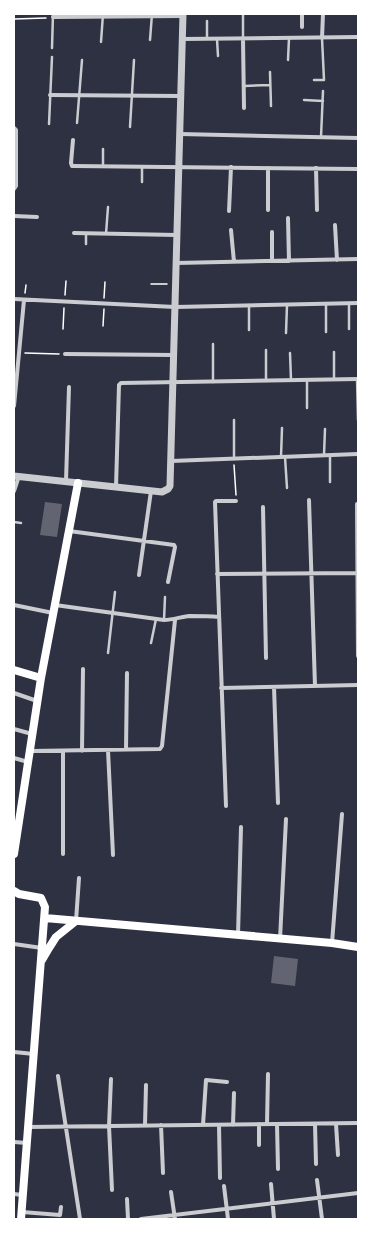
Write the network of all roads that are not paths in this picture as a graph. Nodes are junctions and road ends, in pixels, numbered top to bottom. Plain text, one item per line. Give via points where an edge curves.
1 (244, 14) edge
2 (302, 14) edge
3 (323, 14) edge
4 (103, 15) edge
5 (152, 15) edge
6 (183, 15) edge
7 (53, 16) edge
8 (207, 20) dead end
9 (302, 27) dead end
10 (358, 37) edge
11 (289, 38) junction
12 (322, 38) junction
13 (182, 39) junction
14 (207, 39) junction
15 (217, 39) junction
16 (243, 39) junction
17 (150, 40) dead end
18 (101, 42) dead end
19 (52, 48) dead end
20 (218, 56) dead end
21 (52, 57) dead end
22 (82, 60) dead end
23 (134, 60) dead end
24 (288, 60) dead end
25 (270, 72) dead end
26 (314, 80) dead end
27 (270, 85) junction
28 (244, 86) junction
29 (323, 91) dead end
30 (50, 94) junction
31 (79, 95) junction
32 (132, 96) junction
33 (180, 96) junction
34 (304, 100) dead end
35 (322, 101) junction
36 (271, 106) dead end
37 (244, 108) dead end
38 (77, 122) dead end
39 (49, 124) dead end
40 (130, 127) dead end
41 (14, 128) edge
42 (180, 134) junction
43 (321, 137) junction
44 (358, 138) edge
45 (73, 140) dead end
46 (103, 149) dead end
47 (103, 166) junction
48 (142, 166) junction
49 (179, 167) junction
50 (231, 167) junction
51 (268, 168) junction
52 (316, 168) junction
53 (358, 169) edge
54 (142, 182) dead end
55 (14, 189) edge
56 (108, 207) dead end
57 (268, 210) dead end
58 (317, 210) dead end
59 (229, 211) dead end
60 (14, 216) edge
61 (37, 217) dead end
62 (288, 218) dead end
63 (336, 226) dead end
64 (231, 230) dead end
65 (272, 232) dead end
66 (74, 233) dead end
67 (86, 234) junction
68 (106, 234) junction
69 (177, 235) junction
70 (86, 244) dead end
71 (337, 260) junction
72 (358, 260) edge
73 (272, 261) junction
74 (289, 261) junction
75 (234, 262) junction
76 (176, 263) junction
77 (14, 299) edge
78 (24, 300) junction
79 (348, 303) junction
80 (358, 303) edge
81 (326, 304) junction
82 (249, 305) junction
83 (287, 305) junction
84 (175, 307) junction
85 (349, 329) dead end
86 (249, 330) dead end
87 (326, 332) dead end
88 (286, 333) dead end
89 (14, 344) edge
90 (20, 344) junction
91 (213, 344) dead end
92 (266, 350) dead end
93 (334, 352) dead end
94 (290, 353) dead end
95 (65, 354) road end
96 (174, 355) junction
97 (334, 379) junction
98 (357, 379) edge
99 (291, 380) junction
100 (307, 380) junction
101 (266, 381) junction
102 (173, 382) junction
103 (213, 382) junction
104 (70, 387) dead end
105 (14, 406) edge
106 (306, 408) dead end
107 (234, 420) dead end
108 (358, 420) edge
109 (282, 428) dead end
110 (324, 429) dead end
111 (358, 454) edge
112 (324, 455) junction
113 (330, 455) junction
114 (283, 457) junction
115 (234, 459) junction
116 (171, 461) junction
117 (16, 476) edge
118 (66, 482) junction
119 (330, 482) dead end
120 (78, 483) junction
121 (116, 487) junction
122 (287, 488) dead end
123 (14, 491) edge
124 (151, 491) junction
125 (310, 500) dead end
126 (236, 501) road end
127 (356, 504) dead end
128 (263, 507) dead end
129 (14, 522) edge
130 (21, 523) dead end
131 (69, 532) junction
132 (144, 541) junction
133 (312, 573) junction
134 (357, 573) edge
135 (217, 574) junction
136 (265, 574) junction
137 (139, 575) dead end
138 (168, 582) dead end
139 (115, 592) dead end
140 (165, 597) dead end
141 (14, 605) edge
142 (54, 609) junction
143 (113, 613) junction
144 (219, 617) junction
145 (156, 619) junction
146 (164, 620) junction
147 (175, 620) junction
148 (151, 643) dead end
149 (108, 653) dead end
150 (358, 656) edge
151 (266, 658) dead end
152 (83, 668) dead end
153 (14, 670) edge
154 (127, 673) dead end
155 (41, 678) junction
156 (358, 685) edge
157 (315, 686) junction
158 (274, 687) junction
159 (221, 688) junction
160 (14, 693) edge
161 (38, 701) junction
162 (14, 729) edge
163 (32, 734) junction
164 (108, 750) junction
165 (126, 750) junction
166 (30, 751) junction
167 (62, 751) junction
168 (82, 751) junction
169 (14, 758) edge
170 (28, 762) junction
171 (278, 803) dead end
172 (226, 806) dead end
173 (342, 814) dead end
174 (286, 819) dead end
175 (241, 827) dead end
176 (14, 854) edge
177 (63, 854) dead end
178 (113, 855) dead end
179 (79, 878) dead end
180 (14, 890) edge
181 (45, 918) junction
182 (76, 921) junction
183 (238, 935) junction
184 (280, 939) junction
185 (332, 943) junction
186 (14, 944) edge
187 (358, 947) edge
188 (42, 948) junction
189 (40, 964) junction
190 (14, 1052) edge
191 (34, 1054) junction
192 (268, 1074) dead end
193 (58, 1076) dead end
194 (111, 1079) dead end
195 (227, 1082) dead end
196 (146, 1085) dead end
197 (234, 1093) dead end
198 (358, 1123) edge
199 (259, 1124) junction
200 (267, 1124) junction
201 (277, 1124) junction
202 (315, 1124) junction
203 (336, 1124) junction
204 (161, 1125) junction
205 (203, 1125) junction
206 (219, 1125) junction
207 (233, 1125) junction
208 (66, 1126) junction
209 (109, 1126) junction
210 (145, 1126) junction
211 (28, 1127) junction
212 (14, 1142) edge
213 (27, 1143) junction
214 (259, 1145) dead end
215 (338, 1155) dead end
216 (316, 1164) dead end
217 (278, 1168) dead end
218 (163, 1173) dead end
219 (220, 1178) dead end
220 (317, 1180) dead end
221 (271, 1184) dead end
222 (224, 1186) dead end
223 (112, 1190) dead end
224 (171, 1192) dead end
225 (358, 1193) edge
226 (18, 1195) edge
227 (319, 1198) junction
228 (127, 1199) dead end
229 (273, 1203) junction
230 (61, 1207) dead end
231 (226, 1209) junction
232 (21, 1215) edge
233 (175, 1217) edge
234 (80, 1219) edge
235 (128, 1219) edge
236 (141, 1219) edge
237 (228, 1219) edge
238 (274, 1219) edge
239 (322, 1219) edge

1 - 16 lane
2 - 9 street
3 - 12 street
4 - 5 street
4 - 7 street
4 - 18 lane
5 - 6 street
5 - 17 lane
6 - 13 street
7 - 19 lane
8 - 14 lane
10 - 12 street
11 - 12 street
11 - 16 street
11 - 24 lane
12 - 26 lane via 324,80
13 - 14 street
13 - 33 street
14 - 15 street
15 - 16 street
15 - 20 lane
16 - 28 street
21 - 30 lane
22 - 31 lane
23 - 32 lane
25 - 27 lane
27 - 28 lane
27 - 36 lane
28 - 37 street
29 - 35 lane
30 - 31 street
30 - 39 lane
31 - 32 street
31 - 38 lane
32 - 33 street
32 - 40 lane
33 - 42 street
34 - 35 lane
35 - 43 lane
41 - 55 street
42 - 43 street
42 - 49 street
43 - 44 street
45 - 47 street via 72,166
46 - 47 lane
47 - 48 street
48 - 49 street
48 - 54 lane
49 - 50 street
49 - 69 street
50 - 51 street
50 - 59 street
51 - 52 street
51 - 57 street
52 - 53 street
52 - 58 street
56 - 68 lane
60 - 61 street
62 - 74 street
63 - 71 street
64 - 75 street
65 - 73 street
66 - 67 street
67 - 68 street
67 - 70 lane
68 - 69 street
69 - 76 street
71 - 72 street
71 - 74 street
73 - 74 street
73 - 75 street
75 - 76 street
76 - 84 street
77 - 78 street
78 - 84 street
78 - 90 street
79 - 80 street
79 - 81 street
79 - 85 lane
81 - 83 street
81 - 87 lane
82 - 83 street
82 - 84 street
82 - 86 lane
83 - 88 lane
84 - 96 street
89 - 90 street
90 - 105 street
91 - 103 lane
92 - 101 lane
93 - 97 lane
94 - 99 lane
95 - 96 street
96 - 102 street
97 - 98 street
97 - 100 street
98 - 108 lane
99 - 100 street
99 - 101 street
100 - 106 lane
101 - 103 street
102 - 103 street
102 - 116 street
102 - 121 street via 120,383
104 - 118 street
107 - 115 lane
109 - 114 lane
110 - 112 lane
111 - 113 street
112 - 113 street
112 - 114 street
113 - 119 lane
114 - 115 street
114 - 122 lane
115 - 116 street
116 - 124 street via 168,490
117 - 118 street
117 - 123 street
118 - 120 street
120 - 121 street
120 - 131 main road
121 - 124 street
124 - 132 street
125 - 133 street
126 - 135 street via 215,502
127 - 134 street
128 - 136 street
129 - 130 lane
131 - 132 street
131 - 142 main road
132 - 137 street
132 - 138 street via 174,545
133 - 134 street
133 - 136 street
133 - 157 street
134 - 150 street
135 - 136 street
135 - 144 street
136 - 151 street
139 - 143 lane
140 - 146 lane
141 - 142 street
142 - 143 street
142 - 155 main road
143 - 145 street
143 - 149 lane
144 - 147 street via 189,616
144 - 159 street
145 - 146 street
145 - 148 lane
146 - 147 street
147 - 165 street via 162,746 157,750
152 - 168 street
153 - 155 main road
154 - 165 street
155 - 161 main road
156 - 157 street
157 - 158 street
158 - 159 street
158 - 171 street
159 - 172 street
160 - 161 street
161 - 163 main road
162 - 163 street
163 - 166 main road
164 - 165 street
164 - 168 street
164 - 178 street
166 - 167 street
166 - 170 main road
167 - 168 street
167 - 177 street
169 - 170 street
170 - 176 main road
173 - 185 street
174 - 184 street
175 - 183 street
179 - 182 street
180 - 181 main road via 19,894 40,898 45,907
181 - 182 main road
181 - 188 main road
182 - 183 main road
182 - 189 main road via 56,937
183 - 184 main road
184 - 185 main road
185 - 187 main road
186 - 188 street
188 - 189 main road
189 - 191 main road
190 - 191 street
191 - 211 main road
192 - 200 street
193 - 208 street
194 - 209 street
195 - 205 street via 206,1080
196 - 210 street
197 - 207 street
198 - 203 street
199 - 200 street
199 - 207 street
199 - 214 street
200 - 201 street
201 - 202 street
201 - 217 street
202 - 203 street
202 - 216 street
203 - 215 street
204 - 205 street
204 - 210 street
204 - 218 street
205 - 206 street
206 - 207 street
206 - 219 street
208 - 209 street
208 - 211 street
208 - 234 street
209 - 210 street
209 - 223 street
211 - 213 main road
212 - 213 street
213 - 226 main road
220 - 227 street
221 - 229 street
222 - 231 street
224 - 233 street
225 - 227 street
226 - 232 main road
227 - 229 street
227 - 239 street
228 - 235 street
229 - 231 street
229 - 238 street
230 - 232 street via 60,1215
231 - 233 street
231 - 237 street
233 - 236 street

